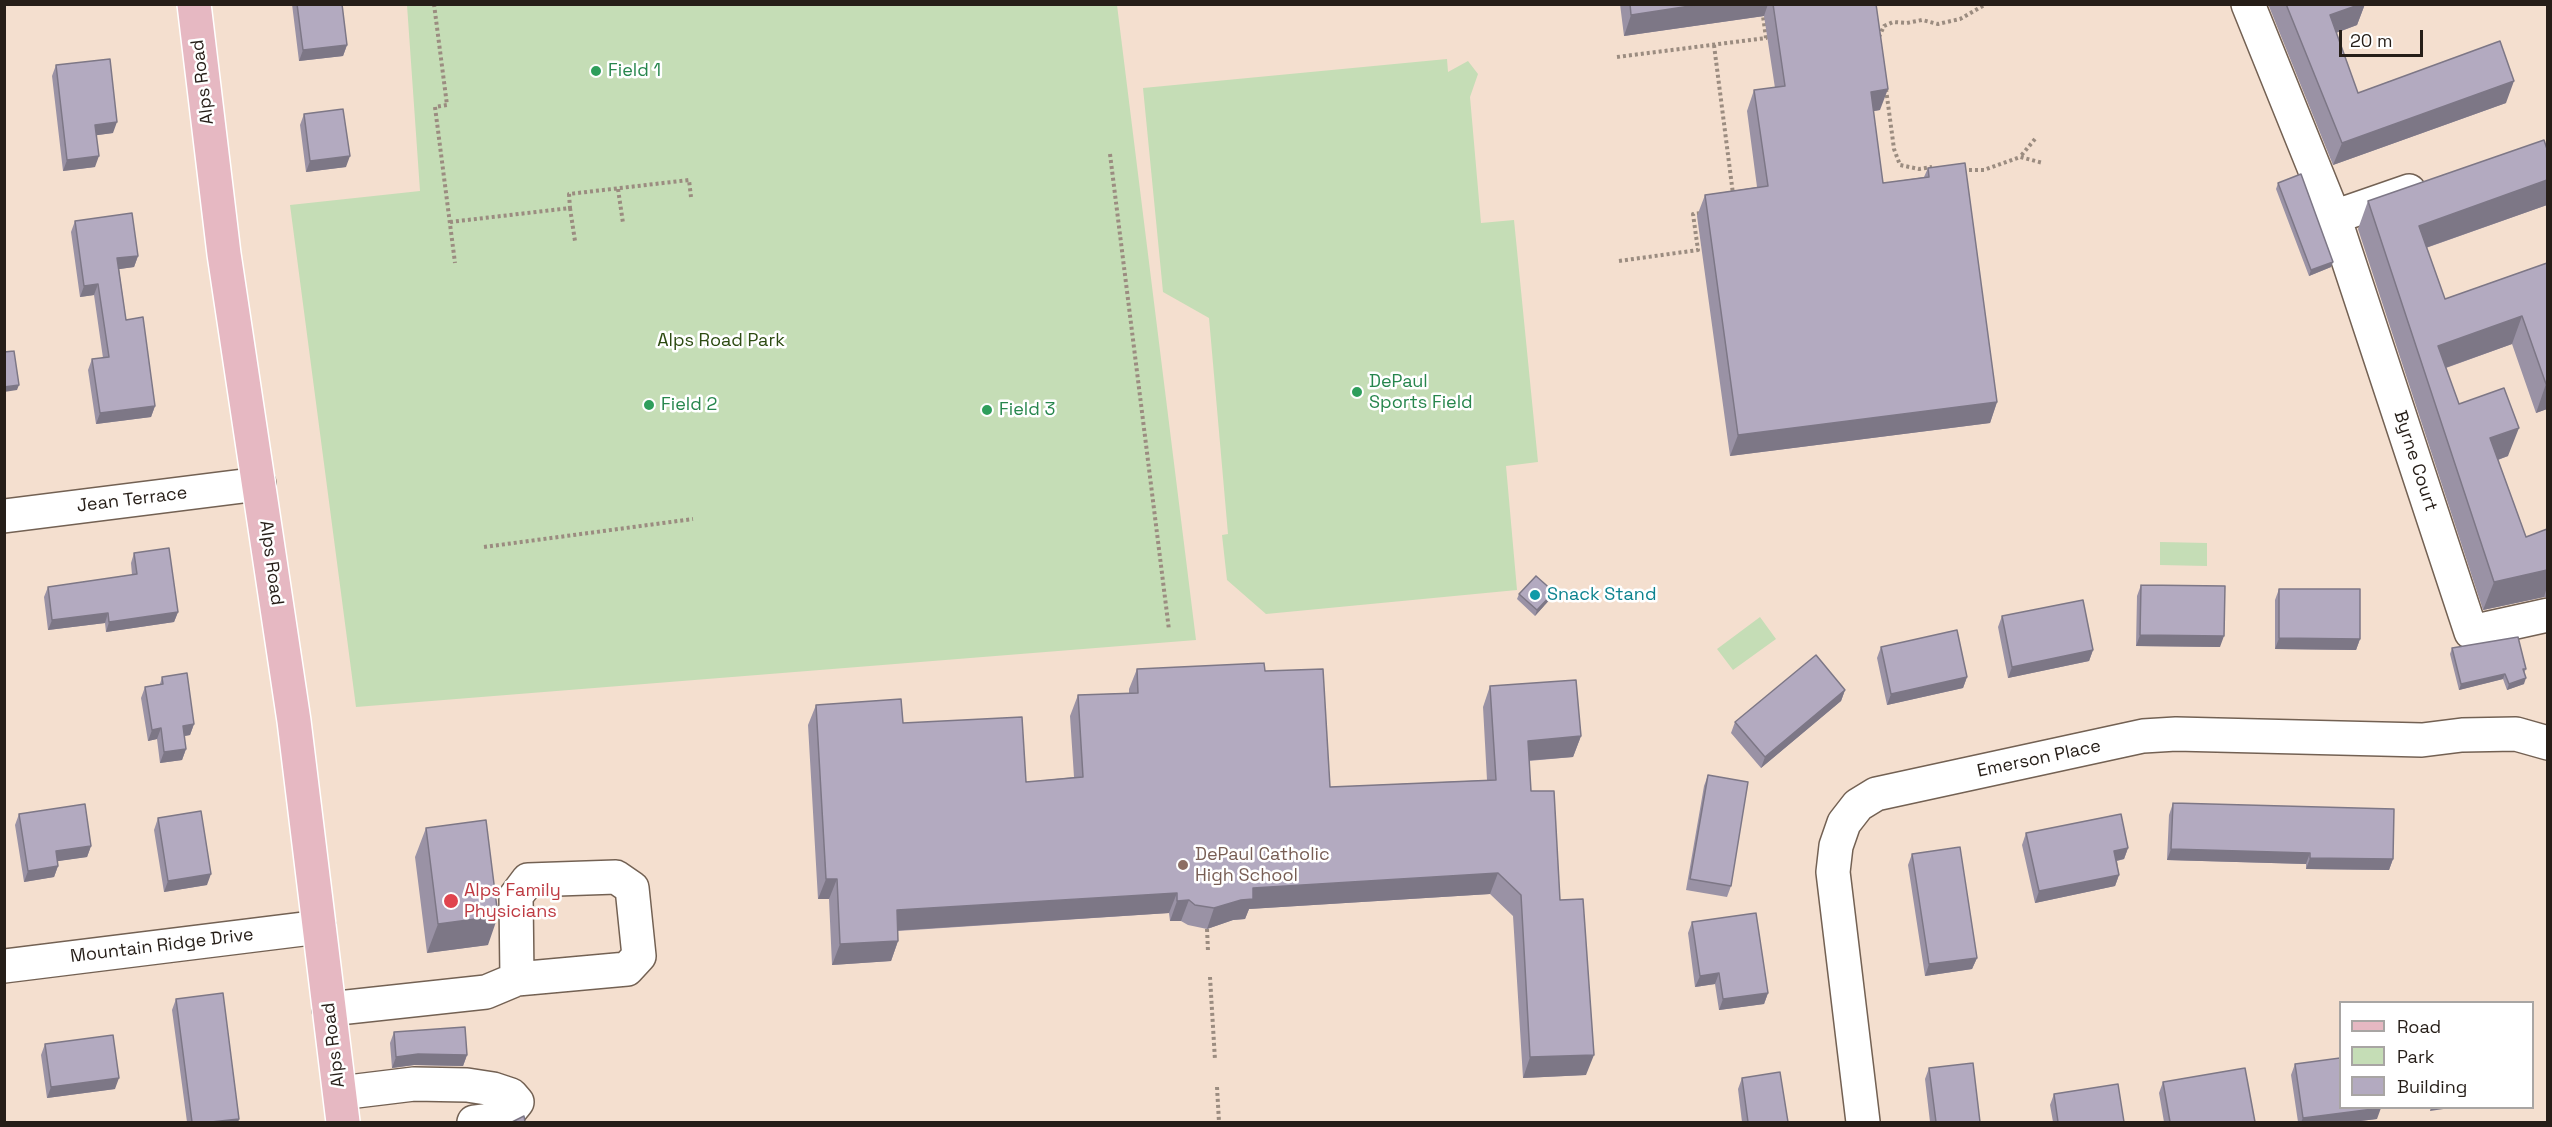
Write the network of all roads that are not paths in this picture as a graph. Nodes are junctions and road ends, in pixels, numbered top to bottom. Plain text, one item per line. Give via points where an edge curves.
1 (194, 4) edge
2 (2248, 4) edge
3 (2435, 182) edge
4 (2334, 217) junction
5 (259, 484) junction
6 (4, 516) edge
7 (2547, 615) edge
8 (2547, 743) edge
9 (319, 927) junction
10 (4, 966) edge
11 (517, 979) dead end
12 (329, 1009) junction
13 (341, 1108) edge
14 (474, 1122) edge
15 (1863, 1122) edge

1 - 5 main road, Alps Road via 224,254
2 - 4 street, Byrne Court
3 - 4 street
4 - 7 street, Byrne Court via 2471,632
5 - 6 street, Jean Terrace
5 - 9 main road, Alps Road
8 - 15 street, Emerson Place via 2516,734 2422,740 2154,735 1876,794 1858,805 1844,824 1833,872
9 - 10 street, Mountain Ridge Drive
9 - 12 main road, Alps Road
11 - 12 street via 486,992
12 - 13 main road, Alps Road
13 - 14 street via 414,1084 493,1089 511,1095 517,1102 498,1119

